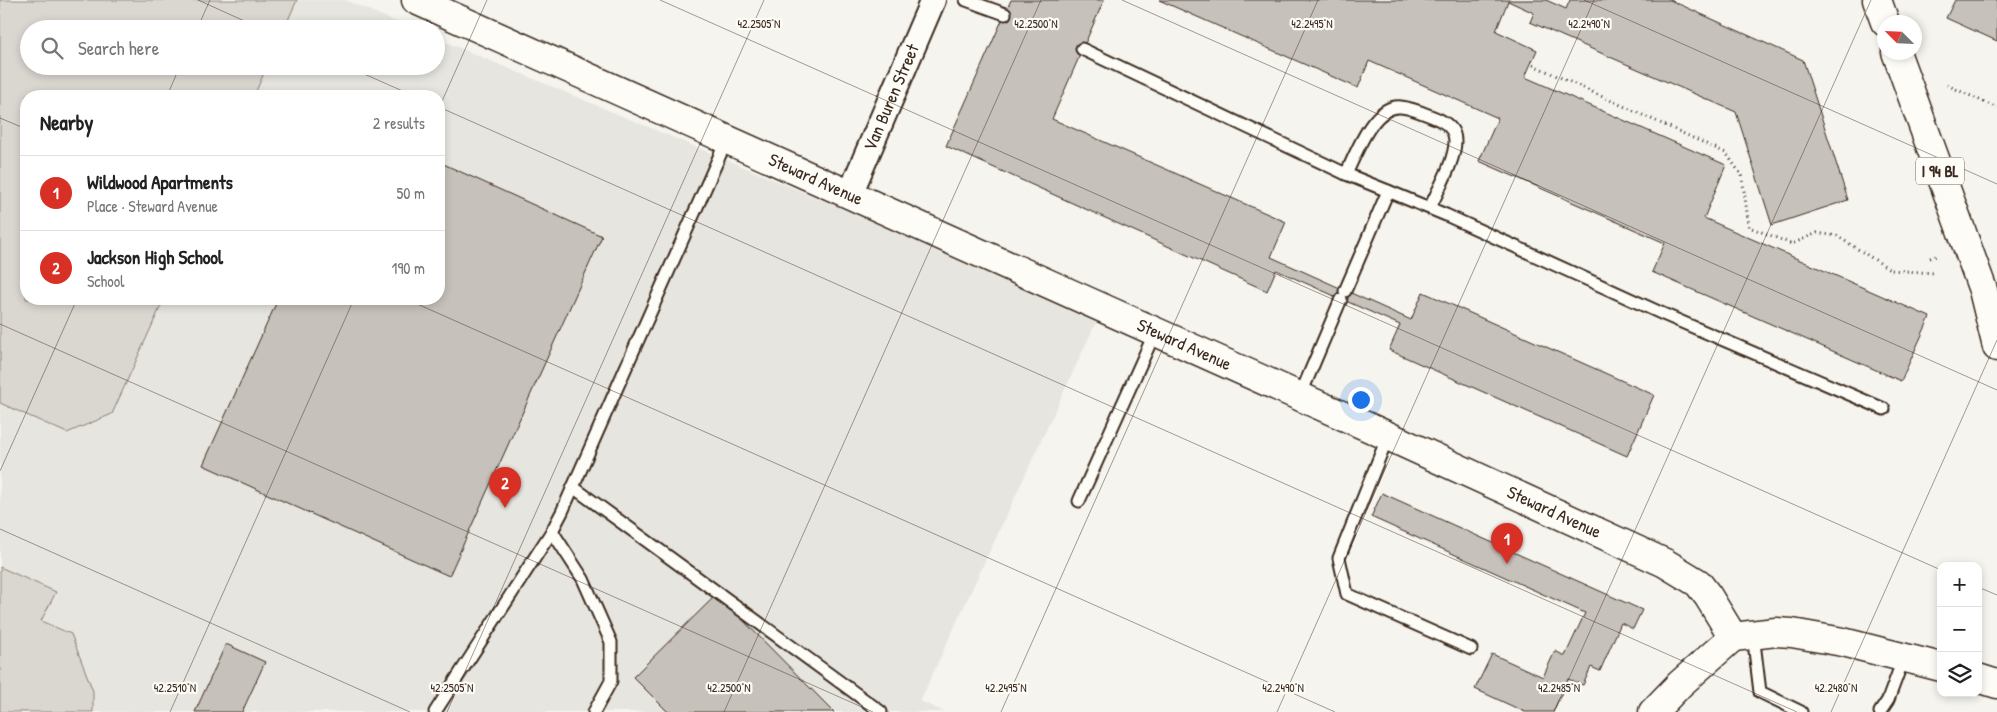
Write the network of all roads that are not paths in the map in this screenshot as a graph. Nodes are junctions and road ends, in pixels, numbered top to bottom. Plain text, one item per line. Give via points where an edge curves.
1 (416, 0) edge
2 (933, 0) edge
3 (966, 0) edge
4 (1877, 0) edge
5 (1005, 14) dead end
6 (1882, 15) edge
7 (1082, 49) dead end
8 (1899, 60) edge
9 (727, 139) junction
10 (1346, 174) junction
11 (1388, 191) junction
12 (850, 194) junction
13 (1430, 208) junction
14 (1990, 287) edge
15 (1155, 332) junction
16 (1997, 347) edge
17 (1300, 396) junction
18 (1884, 409) dead end
19 (1388, 436) junction
20 (573, 487) junction
21 (1079, 501) dead end
22 (552, 531) junction
23 (1743, 636) junction
24 (1471, 649) dead end
25 (1904, 656) junction
26 (1937, 666) edge
27 (1982, 679) edge
28 (1997, 684) edge
29 (435, 712) edge
30 (594, 712) edge
31 (881, 712) edge
32 (1652, 712) edge
33 (1802, 712) edge
34 (1880, 712) edge

1 - 9 main road, Steward Avenue
2 - 12 street, Van Buren Street
3 - 5 lane
4 - 6 main road
7 - 10 lane
8 - 14 main road, I 94 BL
9 - 12 main road, Steward Avenue
9 - 20 lane
10 - 11 lane
10 - 13 lane via 1370,125 1382,113 1400,106 1439,120 1449,127 1455,139 1453,154
11 - 13 lane
11 - 17 lane
12 - 15 main road, Steward Avenue
13 - 18 lane via 1663,314
14 - 16 main road, I 94 BL
15 - 17 main road, Steward Avenue
15 - 21 lane
17 - 19 main road, Steward Avenue
19 - 23 main road, Steward Avenue via 1682,572 1698,583
19 - 24 lane via 1339,558 1347,594
20 - 22 lane
20 - 31 lane
22 - 29 lane
22 - 30 lane via 583,579 611,642 611,681
23 - 25 main road via 1776,632 1816,636
23 - 32 main road via 1680,684
23 - 33 lane via 1760,692
25 - 26 main road
25 - 34 lane via 1888,700
27 - 28 main road

